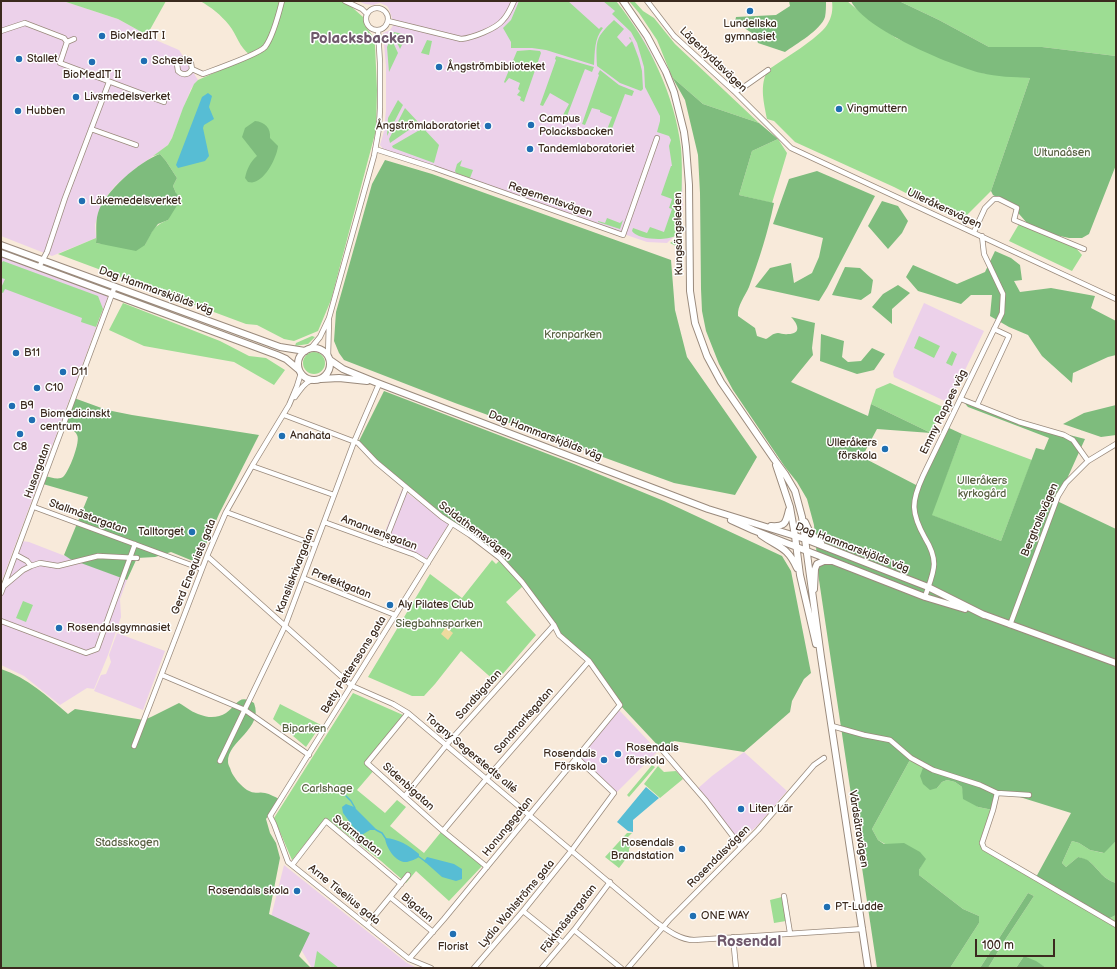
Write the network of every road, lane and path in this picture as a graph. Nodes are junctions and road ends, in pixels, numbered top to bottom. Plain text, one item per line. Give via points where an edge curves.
1 (282, 1) edge
2 (344, 1) edge
3 (514, 1) edge
4 (623, 1) edge
5 (647, 1) edge
6 (367, 14) junction
7 (388, 21) junction
8 (378, 30) junction
9 (1, 31) edge
10 (74, 39) dead end
11 (67, 42) junction
12 (192, 69) dead end
13 (768, 70) dead end
14 (109, 82) junction
15 (734, 91) junction
16 (164, 102) dead end
17 (771, 127) joint
18 (91, 129) junction
19 (657, 138) dead end
20 (136, 145) dead end
21 (375, 149) junction
22 (974, 232) junction
23 (982, 236) junction
24 (1, 245) edge
25 (1084, 249) dead end
26 (1, 253) edge
27 (43, 260) junction
28 (39, 266) junction
29 (115, 286) junction
30 (112, 294) junction
31 (1116, 299) edge
32 (329, 318) junction
33 (994, 329) junction
34 (308, 349) junction
35 (329, 358) junction
36 (300, 372) junction
37 (321, 379) junction
38 (312, 380) junction
39 (377, 383) junction
40 (961, 398) junction
41 (289, 405) junction
42 (976, 405) junction
43 (284, 415) junction
44 (354, 442) junction
45 (1116, 444) edge
46 (774, 459) junction
47 (1088, 461) junction
48 (252, 466) junction
49 (406, 488) junction
50 (334, 495) junction
51 (790, 506) junction
52 (34, 507) junction
53 (226, 512) junction
54 (802, 517) junction
55 (324, 522) junction
56 (452, 524) junction
57 (754, 527) junction
58 (796, 536) junction
59 (805, 539) junction
60 (135, 544) junction
61 (384, 544) junction
62 (315, 546) junction
63 (796, 546) junction
64 (827, 548) junction
65 (806, 550) junction
66 (16, 555) junction
67 (207, 556) junction
68 (130, 558) junction
69 (137, 558) dead end
70 (835, 561) junction
71 (428, 563) junction
72 (31, 566) junction
73 (202, 569) junction
74 (800, 575) junction
75 (303, 578) junction
76 (4, 586) junction
77 (928, 587) junction
78 (1, 593) edge
79 (813, 594) junction
80 (924, 597) junction
81 (395, 615) junction
82 (984, 615) junction
83 (1, 621) edge
84 (554, 625) junction
85 (1010, 625) junction
86 (285, 626) junction
87 (589, 661) junction
88 (1116, 663) edge
89 (162, 675) junction
90 (352, 686) junction
91 (827, 692) junction
92 (620, 705) joint
93 (244, 710) junction
94 (408, 713) junction
95 (832, 726) junction
96 (134, 746) dead end
97 (446, 746) junction
98 (663, 751) dead end
99 (308, 755) junction
100 (576, 757) junction
101 (824, 758) dead end
102 (220, 761) dead end
103 (486, 779) junction
104 (997, 793) junction
105 (1029, 795) dead end
106 (404, 796) junction
107 (529, 814) junction
108 (270, 816) joint
109 (444, 831) junction
110 (741, 847) junction
111 (572, 850) junction
112 (292, 865) junction
113 (487, 867) junction
114 (408, 875) dead end
115 (610, 882) junction
116 (400, 884) junction
117 (784, 896) dead end
118 (390, 897) junction
119 (523, 911) junction
120 (367, 925) junction
121 (1116, 925) edge
122 (663, 927) junction
123 (863, 929) junction
124 (574, 930) junction
125 (433, 932) junction
126 (790, 933) junction
127 (733, 937) junction
128 (563, 943) junction
129 (409, 959) junction
130 (431, 968) edge
131 (474, 968) edge
132 (542, 968) edge
133 (621, 968) edge
134 (628, 968) edge
135 (736, 968) edge
136 (868, 968) edge

1 - 12 street via 268,42 261,51 203,74
2 - 6 street
3 - 7 street via 500,23 465,39
4 - 46 main road, Kungsängsleden via 647,36 666,72 684,132 689,185 690,291 694,323 714,369
5 - 15 street, Lägerhyddsvägen via 674,36
6 - 7 street via 374,8 381,9 387,14
6 - 8 street via 370,28
7 - 8 street via 384,28
8 - 21 street via 380,108
9 - 11 street via 25,23 64,38
10 - 11 street
11 - 14 street via 60,63
13 - 15 street
14 - 16 street
14 - 18 street
15 - 17 street, Lägerhyddsvägen
17 - 22 street, Ulleråkersvägen via 791,148
18 - 20 street
18 - 27 street
19 - 21 street, Regementsvägen via 623,234
21 - 32 street
22 - 23 street, Ulleråkersvägen
22 - 25 street via 985,208 994,199 999,199 1017,208 1014,220
23 - 31 street, Ulleråkersvägen
23 - 33 street, Emmy Rappes väg via 984,254 1003,294 1002,313
24 - 27 main road, Dag Hammarskjölds väg
26 - 28 main road, Dag Hammarskjölds väg
27 - 28 street
27 - 29 main road, Dag Hammarskjölds väg
28 - 30 main road, Dag Hammarskjölds väg
29 - 30 street, Husargatan
29 - 34 main road, Dag Hammarskjölds väg via 280,347
30 - 36 main road, Dag Hammarskjölds väg via 277,355 286,359
30 - 52 street, Husargatan
32 - 34 street via 320,337
32 - 35 street
33 - 40 street, Emmy Rappes väg
33 - 42 street via 1010,336
34 - 35 main road via 320,349
34 - 36 main road via 299,359
35 - 37 main road via 329,370
35 - 39 main road, Dag Hammarskjölds väg via 343,369
36 - 38 main road
36 - 41 street, Gerd Enequists gata
37 - 38 main road
37 - 39 main road, Dag Hammarskjölds väg via 339,378
38 - 41 street, Gerd Enequists gata via 301,388
39 - 44 street, Kansliskrivargatan
39 - 57 main road, Dag Hammarskjölds väg
40 - 42 street
40 - 77 street, Emmy Rappes väg via 918,486 914,504 917,521 932,550 934,570
41 - 43 street, Gerd Enequists gata
42 - 47 street via 1019,422 1064,435 1073,440
43 - 44 street, Soldathemsvägen via 325,428
43 - 48 street, Gerd Enequists gata
44 - 49 street, Soldathemsvägen
44 - 50 street, Kansliskrivargatan
45 - 47 street, Bergtrollsvägen
46 - 51 main road, Kungsängsleden
46 - 54 main road, Kungsängsleden via 795,491
47 - 85 street, Bergtrollsvägen via 1066,482 1058,496
48 - 50 street
48 - 53 street, Gerd Enequists gata
49 - 56 street, Soldathemsvägen
49 - 61 street
50 - 55 street, Kansliskrivargatan
51 - 57 main road via 787,520 779,527
51 - 58 main road, Kungsängsleden
52 - 60 street, Stallmästargatan
52 - 66 street, Husargatan
53 - 62 street
53 - 67 street, Gerd Enequists gata
54 - 59 main road, Kungsängsleden
54 - 64 main road via 810,533
55 - 61 street, Amanuensgatan
55 - 62 street, Kansliskrivargatan
56 - 71 street, Betty Petterssons gata
56 - 84 street, Soldathemsvägen via 509,567
57 - 58 main road, Dag Hammarskjölds väg
57 - 63 main road, Dag Hammarskjölds väg
57 - 74 main road via 792,556
58 - 59 main road, Dag Hammarskjölds väg
58 - 63 main road, Kungsängsleden
59 - 64 main road, Dag Hammarskjölds väg
59 - 65 main road, Kungsängsleden
60 - 68 street, Stallmästargatan
60 - 73 street, Stallmästargatan
61 - 71 street, Amanuensgatan
62 - 75 street, Kansliskrivargatan
63 - 65 main road, Dag Hammarskjölds väg
63 - 74 main road, Vårdsätravägen
64 - 77 main road, Dag Hammarskjölds väg
65 - 70 main road, Dag Hammarskjölds väg
65 - 79 main road, Vårdsätravägen
66 - 72 street
66 - 76 street, Husargatan
67 - 73 street, Gerd Enequists gata
67 - 86 street, Torgny Segerstedts allé
68 - 69 street
68 - 72 street via 98,556 58,566 40,563
68 - 83 street, Stallmästargatan via 97,649 92,652 86,653
70 - 79 main road via 817,564
70 - 80 main road, Dag Hammarskjölds väg
71 - 81 street, Betty Petterssons gata
72 - 76 street
73 - 89 street, Gerd Enequists gata
74 - 91 main road, Vårdsätravägen
75 - 81 street, Prefektgatan
75 - 86 street, Kansliskrivargatan
76 - 78 street, Husargatan
77 - 80 street, Emmy Rappes väg
77 - 82 main road, Dag Hammarskjölds väg
79 - 91 main road, Vårdsätravägen
80 - 82 main road, Dag Hammarskjölds väg
81 - 90 street, Betty Petterssons gata
82 - 85 main road, Dag Hammarskjölds väg
84 - 87 street, Soldathemsvägen via 559,635
84 - 97 street, Sandbigatan
85 - 88 main road, Dag Hammarskjölds väg
86 - 90 street, Torgny Segerstedts allé
86 - 93 street, Kansliskrivargatan
87 - 92 street, Soldathemsvägen
87 - 103 street, Sandmarksgatan
89 - 93 street
89 - 96 street, Gerd Enequists gata
90 - 94 street, Torgny Segerstedts allé
90 - 99 street, Betty Petterssons gata
91 - 95 main road, Vårdsätravägen
92 - 100 street, Honungsgatan
93 - 99 street
93 - 102 street, Kansliskrivargatan
94 - 97 street, Torgny Segerstedts allé
94 - 106 street, Sidenbigatan via 367,763
95 - 104 street via 890,740 911,758 933,770
95 - 123 main road, Vårdsätravägen
97 - 103 street, Torgny Segerstedts allé
97 - 106 street, Sandbigatan
98 - 110 street
99 - 108 street, Betty Petterssons gata
100 - 107 street, Honungsgatan
100 - 111 street, Lydia Wahlströms gata via 614,793
101 - 110 street, Rosendalsvägen via 814,765
103 - 107 street, Torgny Segerstedts allé
103 - 109 street, Sandmarksgatan
104 - 105 street
104 - 121 street via 982,843 984,848
106 - 109 street, Sidenbigatan
107 - 111 street, Torgny Segerstedts allé
107 - 113 street, Honungsgatan
108 - 112 street, Arne Tiselius gata via 288,862
109 - 113 street, Sidenbigatan
110 - 122 street, Rosendalsvägen
111 - 115 street, Torgny Segerstedts allé
111 - 119 street, Lydia Wahlströms gata
112 - 116 street, Svärmgatan via 326,821
112 - 120 street, Arne Tiselius gata
113 - 125 street, Honungsgatan
114 - 116 street
115 - 122 street, Torgny Segerstedts allé
115 - 124 street, Fäktmästargatan
116 - 118 street
117 - 126 street
118 - 120 street
118 - 125 street, Bigatan
119 - 128 street
119 - 131 street, Lydia Wahlströms gata
120 - 129 street, Arne Tiselius gata
122 - 127 street, Torgny Segerstedts allé via 678,937 690,940
122 - 134 street, Rosendalsvägen
123 - 126 street, Torgny Segerstedts allé
123 - 136 main road, Vårdsätravägen
124 - 128 street, Fäktmästargatan
124 - 133 street
125 - 129 street, Honungsgatan
126 - 127 street, Torgny Segerstedts allé
127 - 135 street
128 - 132 street, Fäktmästargatan
129 - 130 street, Arne Tiselius gata

